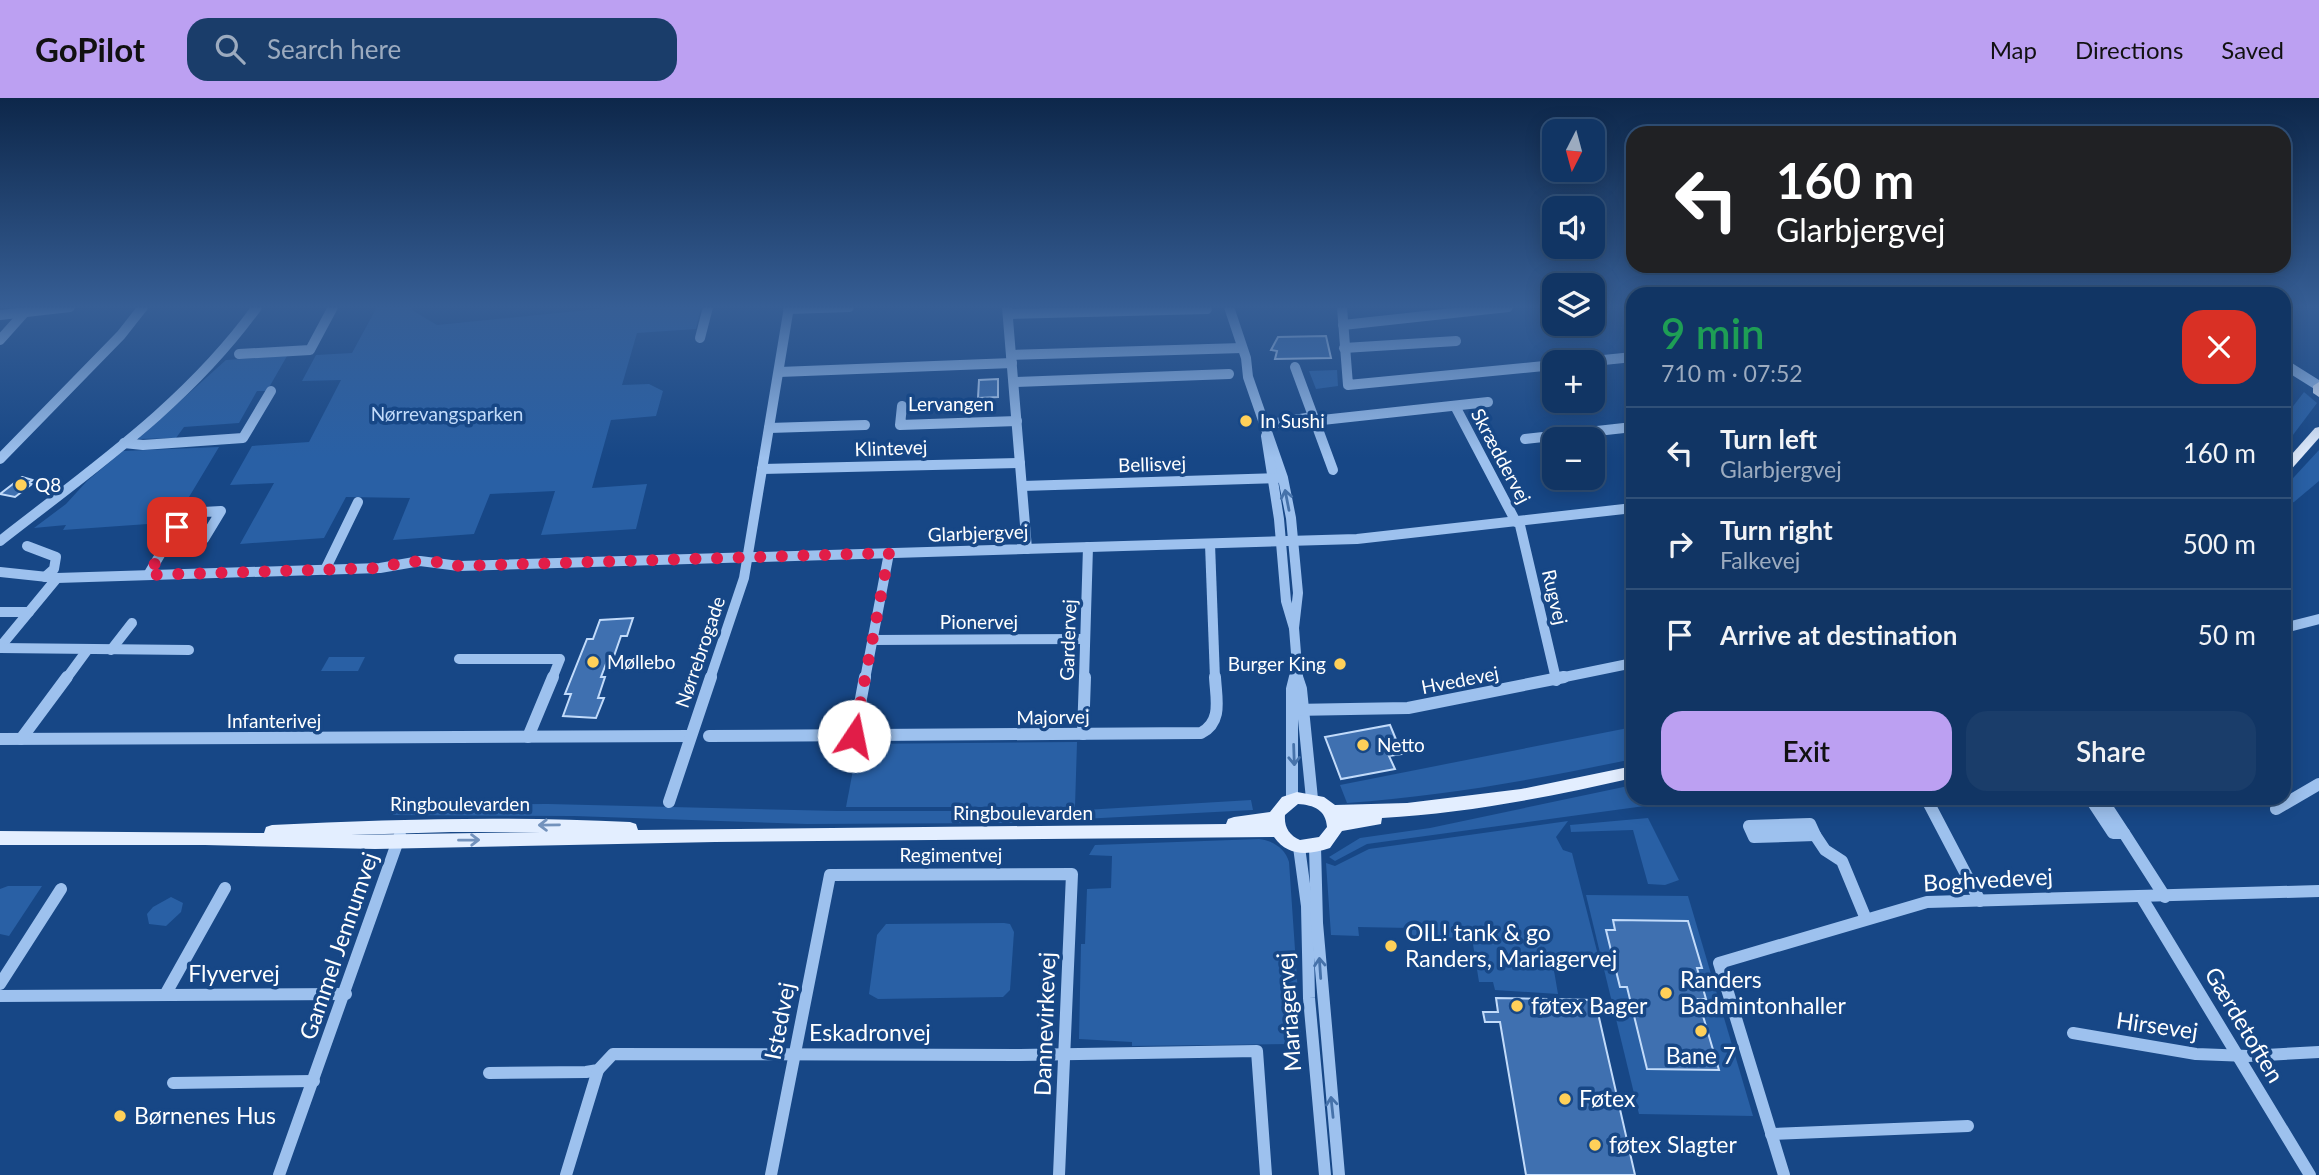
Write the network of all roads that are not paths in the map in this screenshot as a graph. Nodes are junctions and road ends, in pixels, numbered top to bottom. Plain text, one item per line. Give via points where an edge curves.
1 (99, 357) edge
2 (219, 357) edge
3 (781, 357) edge
4 (1051, 357) edge
5 (1242, 357) edge
6 (1345, 357) edge
7 (1626, 358) edge
8 (1012, 359) junction
9 (1605, 360) edge
10 (1542, 366) edge
11 (2291, 366) edge
12 (1295, 367) dead end
13 (2291, 368) edge
14 (779, 372) junction
15 (1229, 374) dead end
16 (2319, 379) edge
17 (1014, 382) junction
18 (2319, 386) edge
19 (271, 391) dead end
20 (2319, 393) edge
21 (1489, 402) dead end
22 (902, 406) dead end
23 (1455, 406) junction
24 (1312, 419) junction
25 (1017, 421) junction
26 (1270, 424) dead end
27 (865, 425) dead end
28 (769, 428) junction
29 (1626, 428) edge
30 (2319, 431) edge
31 (1266, 436) junction
32 (1525, 439) dead end
33 (124, 443) junction
34 (0, 459) edge
35 (2291, 462) edge
36 (1020, 463) junction
37 (762, 469) junction
38 (1333, 470) dead end
39 (1272, 478) junction
40 (1283, 478) junction
41 (1022, 486) junction
42 (358, 502) dead end
43 (1626, 509) edge
44 (1517, 522) junction
45 (0, 541) edge
46 (168, 542) junction
47 (1287, 542) junction
48 (1209, 544) junction
49 (27, 546) dead end
50 (1088, 547) junction
51 (1027, 549) junction
52 (889, 553) junction
53 (748, 558) junction
54 (325, 570) junction
55 (0, 572) edge
56 (148, 575) junction
57 (51, 577) junction
58 (0, 612) edge
59 (29, 612) junction
60 (2319, 619) edge
61 (132, 623) dead end
62 (2291, 626) edge
63 (1085, 639) junction
64 (873, 640) junction
65 (0, 648) edge
66 (88, 649) junction
67 (111, 650) junction
68 (189, 650) dead end
69 (458, 659) dead end
70 (1626, 665) edge
71 (1556, 680) junction
72 (1297, 710) junction
73 (1083, 734) junction
74 (690, 736) junction
75 (709, 736) dead end
76 (854, 736) junction
77 (528, 737) junction
78 (0, 739) edge
79 (21, 739) junction
80 (1626, 773) edge
81 (2319, 784) edge
82 (1292, 799) junction
83 (1312, 799) junction
84 (2291, 800) edge
85 (669, 802) dead end
86 (1930, 805) edge
87 (2094, 805) edge
88 (2106, 805) edge
89 (2283, 805) edge
90 (2276, 809) dead end
91 (1333, 818) junction
92 (1276, 824) junction
93 (2124, 833) junction
94 (401, 834) junction
95 (1815, 835) dead end
96 (0, 838) edge
97 (1307, 847) junction
98 (1072, 874) joint
99 (830, 875) joint
100 (225, 888) dead end
101 (61, 889) dead end
102 (2319, 891) edge
103 (2165, 897) junction
104 (2142, 898) junction
105 (1980, 901) junction
106 (1866, 919) junction
107 (0, 984) edge
108 (346, 994) junction
109 (165, 995) junction
110 (0, 996) edge
111 (2073, 1033) dead end
112 (2319, 1052) edge
113 (1065, 1053) junction
114 (795, 1054) junction
115 (2238, 1056) junction
116 (598, 1070) junction
117 (489, 1073) dead end
118 (314, 1081) junction
119 (173, 1083) dead end
120 (1968, 1126) dead end
121 (1771, 1134) junction
122 (279, 1175) edge
123 (566, 1175) edge
124 (771, 1175) edge
125 (1059, 1175) edge
126 (1266, 1175) edge
127 (1325, 1175) edge
128 (1339, 1175) edge
129 (1784, 1175) edge
130 (2310, 1175) edge

1 - 34 street
2 - 33 street
3 - 14 street, Nørrebrogade
4 - 8 street
5 - 31 street
6 - 10 street via 1346,382 1355,385
7 - 9 street
8 - 14 street
8 - 17 street, Lervangen
11 - 16 street
12 - 24 street
13 - 18 street
14 - 28 street, Nørrebrogade
15 - 17 street
17 - 25 street, Lervangen
18 - 20 main road
19 - 33 street via 243,438
21 - 23 street
22 - 25 street, Lervangen via 900,425
23 - 24 street
23 - 44 street, Skræddervej
24 - 26 street
24 - 38 street
25 - 36 street, Lervangen
27 - 28 street
28 - 37 street, Nørrebrogade
29 - 32 street
30 - 35 main road
31 - 39 street
31 - 40 street
33 - 45 street
36 - 37 street, Klintevej
36 - 41 street, Lervangen
37 - 53 street, Nørrebrogade
39 - 40 street, Bellisvej
39 - 41 street, Bellisvej
39 - 47 street
47 -> 40 street
41 - 51 street, Lervangen
42 - 54 street
43 - 44 street, Glarbjergvej
44 - 47 street, Glarbjergvej
44 - 71 street, Rugvej
46 - 46 street via 204,539 221,510 185,513
46 - 56 street
47 - 48 street, Glarbjergvej
47 - 72 street via 1286,601 1294,628
48 - 50 street, Glarbjergvej
48 - 73 street, Majorvej via 1215,723 1201,733
49 - 57 street via 56,557
50 - 51 street, Glarbjergvej
50 - 63 street, Gardervej
51 - 52 street, Glarbjergvej
52 - 53 street, Glarbjergvej
52 - 64 street
53 - 54 street, Glarbjergvej via 459,566 400,562 380,568
53 - 74 street, Nørrebrogade
54 - 56 street, Glarbjergvej
55 - 57 street, Glarbjergvej
56 - 57 street, Glarbjergvej
57 - 59 street
58 - 59 street
59 - 65 street
60 - 62 street
61 - 67 street
63 - 64 street, Pionervej
63 - 73 street, Gardervej
64 - 76 street
65 - 66 street
66 - 67 street
66 - 79 street
67 - 68 street
69 - 77 street via 561,659
70 - 71 street, Hvedevej
71 - 72 street, Hvedevej via 1408,708
72 -> 82 street
72 - 83 street
73 - 76 street, Majorvej
74 - 77 street, Infanterivej
74 - 85 street, Nørrebrogade
75 - 76 street, Majorvej
77 - 79 street, Infanterivej
78 - 79 street, Infanterivej
80 - 91 main road via 1533,792
81 - 84 street
82 - 83 main road
82 - 92 main road via 1281,805
83 - 91 main road
86 - 105 street
87 - 93 street via 2113,834
88 - 93 street
89 - 90 street
91 - 97 main road via 1328,841
92 - 94 main road, Ringboulevarden via 1062,834
92 - 97 main road via 1283,839
93 - 103 street
94 - 96 main road, Ringboulevarden
94 - 108 street, Gammel Jennumvej
95 - 106 street via 1825,850 1842,861
97 - 127 street, Mariagervej via 1309,998
128 -> 97 street, Mariagervej
98 - 99 street, Regimentvej
98 - 113 street, Dannevirkevej
99 - 114 street, Istedvej
100 - 109 street, Flyvervej
101 - 107 street
102 - 103 street, Boghvedevej
103 - 104 street, Boghvedevej
104 - 105 street, Boghvedevej
104 - 115 street, Gærdetoften
105 - 106 street, Boghvedevej via 1927,902
106 - 121 street, Boghvedevej via 1719,963
108 - 109 street, Flyvervej
108 - 118 street, Gammel Jennumvej
109 - 110 street, Flyvervej
111 - 115 street, Hirsevej via 2151,1049
112 - 115 street, Hirsevej
113 - 114 street, Eskadronvej
113 - 125 street, Dannevirkevej
113 - 126 street, Eskadronvej via 1257,1051
114 - 116 street, Eskadronvej via 613,1054
114 - 124 street, Istedvej
115 - 130 street, Gærdetoften
116 - 117 street, Eskadronvej
116 - 123 street
118 - 119 street
118 - 122 street, Gammel Jennumvej
120 - 121 street
121 - 129 street, Boghvedevej

